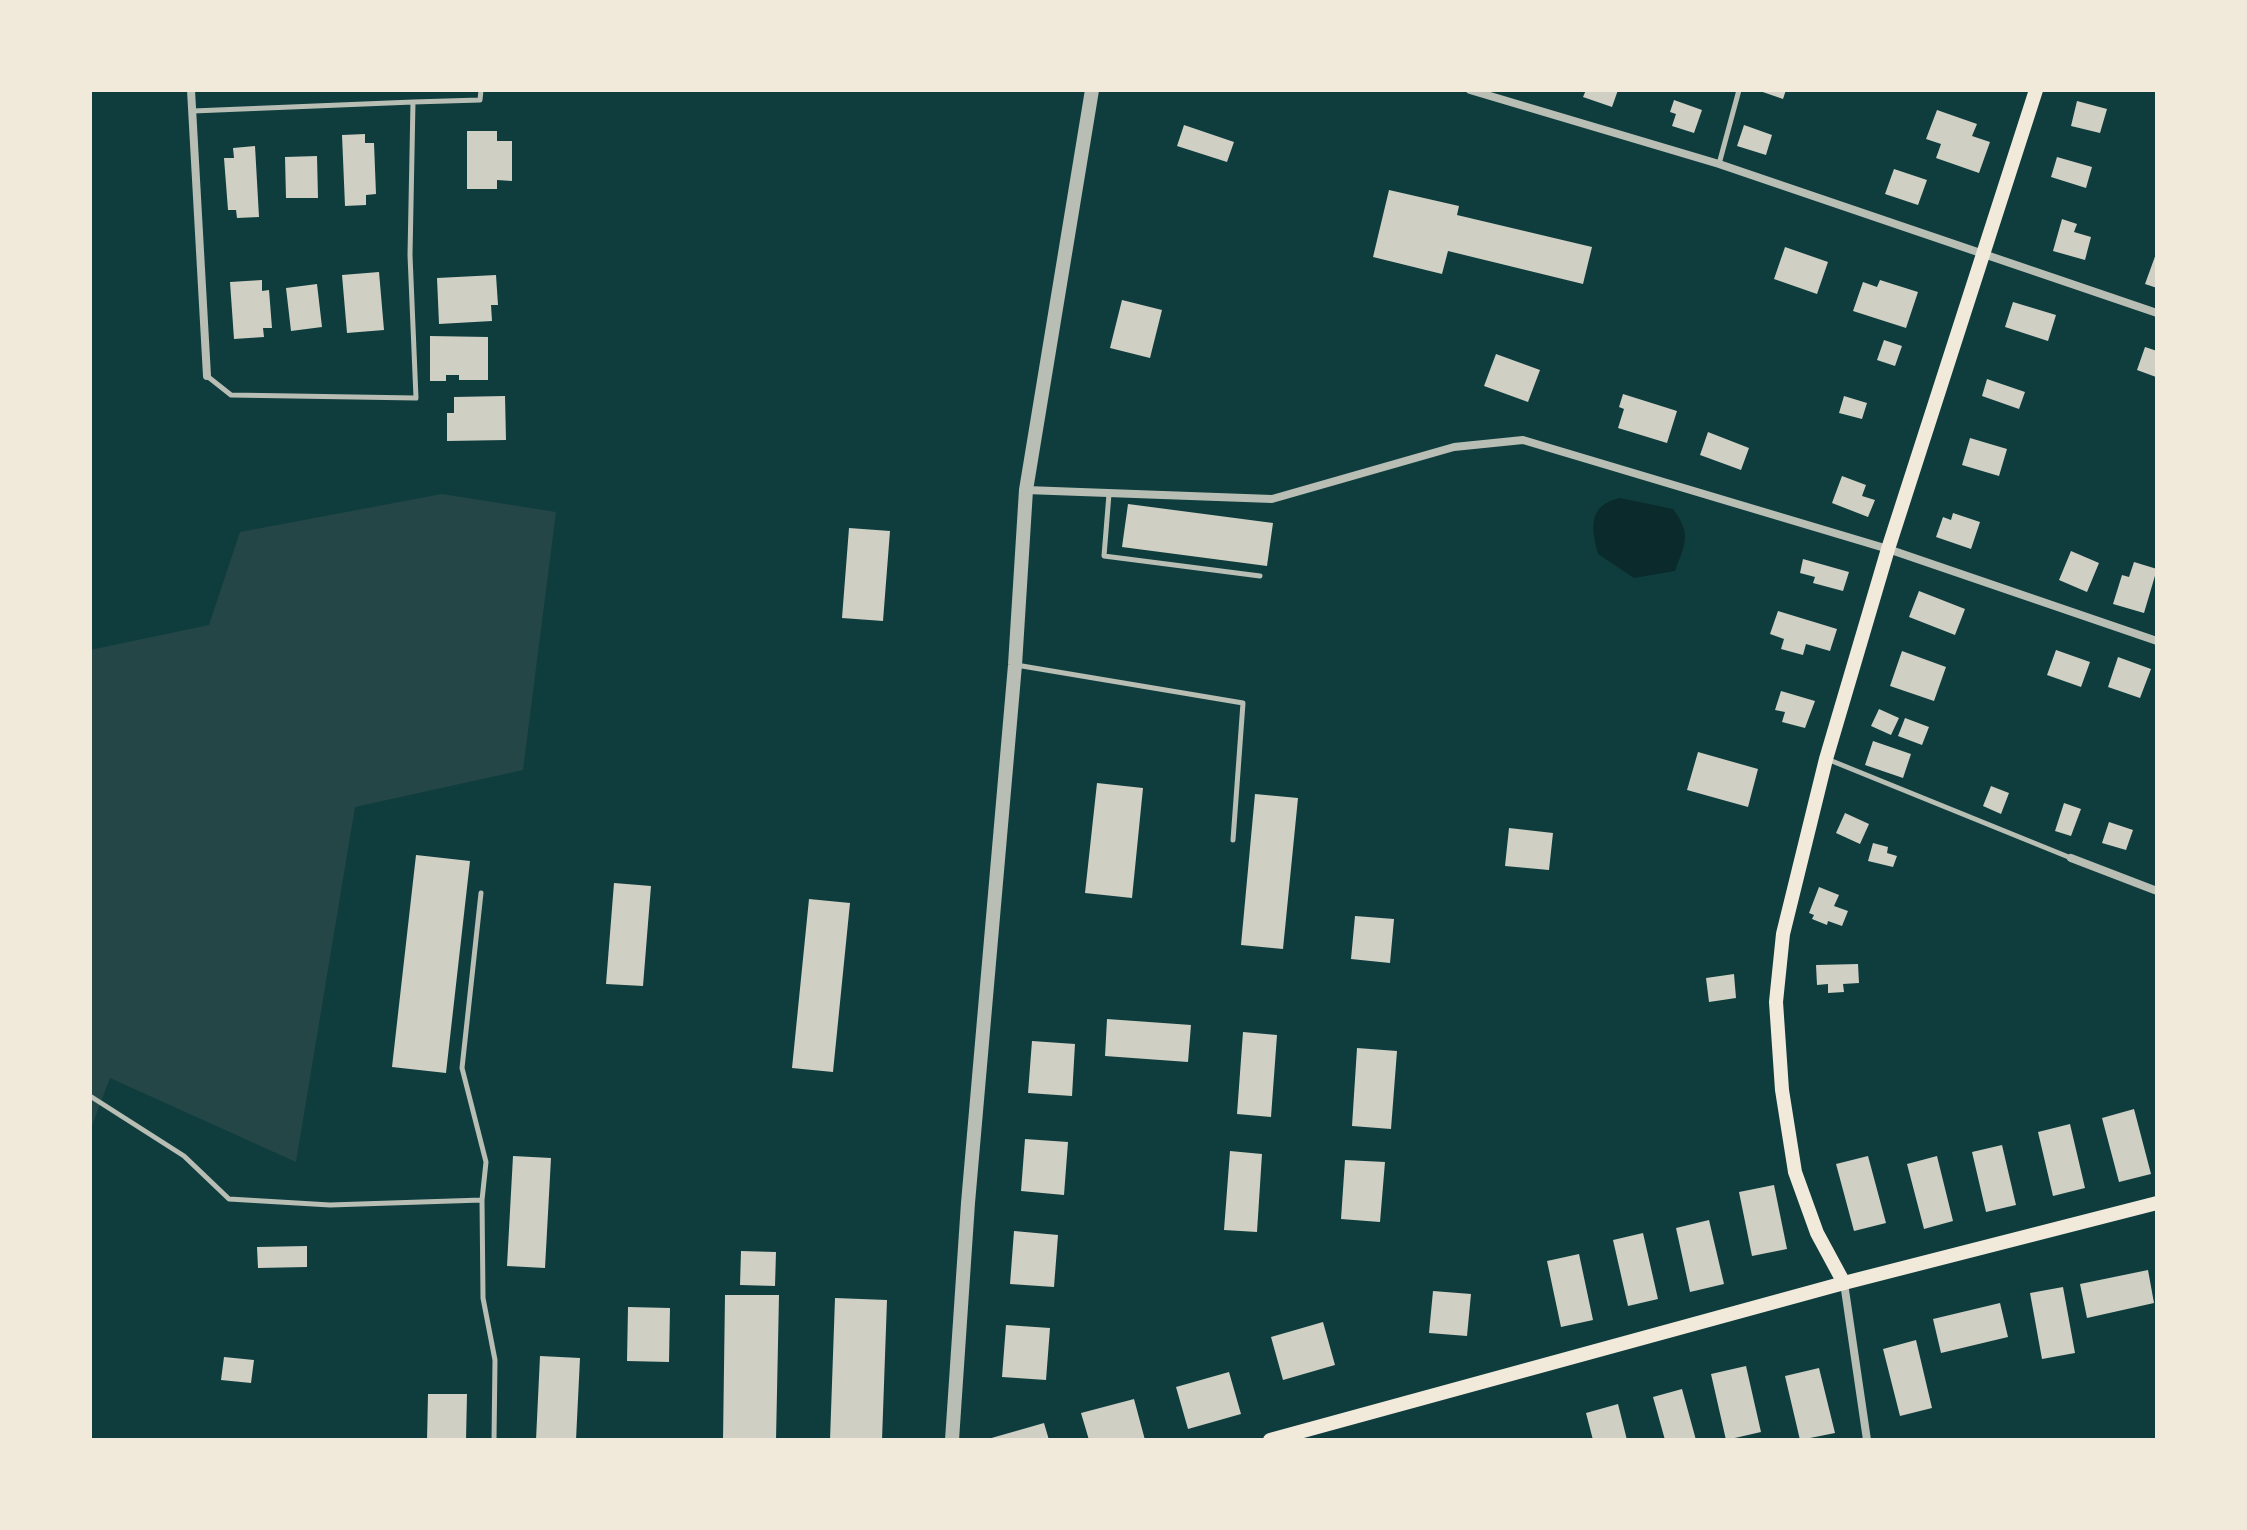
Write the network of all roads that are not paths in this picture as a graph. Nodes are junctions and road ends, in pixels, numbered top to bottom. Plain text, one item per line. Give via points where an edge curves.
1 (191, 90) edge
2 (481, 90) edge
3 (1092, 90) edge
4 (1470, 90) edge
5 (1739, 90) edge
6 (2036, 90) edge
7 (413, 102) junction
8 (192, 111) junction
9 (1719, 164) junction
10 (1983, 252) junction
11 (2157, 313) edge
12 (207, 376) joint
13 (1026, 490) junction
14 (1109, 493) junction
15 (1888, 549) junction
16 (1260, 576) dead end
17 (2157, 641) edge
18 (1015, 665) junction
19 (1826, 759) junction
20 (1233, 840) dead end
21 (2071, 858) joint
22 (2157, 891) edge
23 (481, 893) dead end
24 (90, 1096) edge
25 (482, 1200) junction
26 (2157, 1203) edge
27 (1844, 1283) junction
28 (494, 1440) edge
29 (952, 1440) edge
30 (1270, 1440) edge
31 (1867, 1440) edge

1 - 8 street
2 - 7 lane via 480,100
3 - 13 street
4 - 9 street
5 - 9 lane
6 - 10 main road
7 - 8 lane
7 - 12 lane via 410,255 416,398 231,395
8 - 12 street
9 - 10 street
10 - 11 street
10 - 15 main road
13 - 14 street
13 - 18 street
14 - 15 street via 1272,499 1454,447 1523,440
14 - 16 lane via 1104,556
15 - 17 street
15 - 19 main road
18 - 20 lane via 1243,703
18 - 29 street
19 - 21 lane
19 - 27 main road via 1783,934 1776,1002 1795,1172 1817,1233
21 - 22 street
23 - 25 lane via 462,1068 486,1162
24 - 25 lane via 184,1156 229,1199 330,1205
25 - 28 lane via 483,1298 495,1360
26 - 27 main road
27 - 30 main road
27 - 31 street

